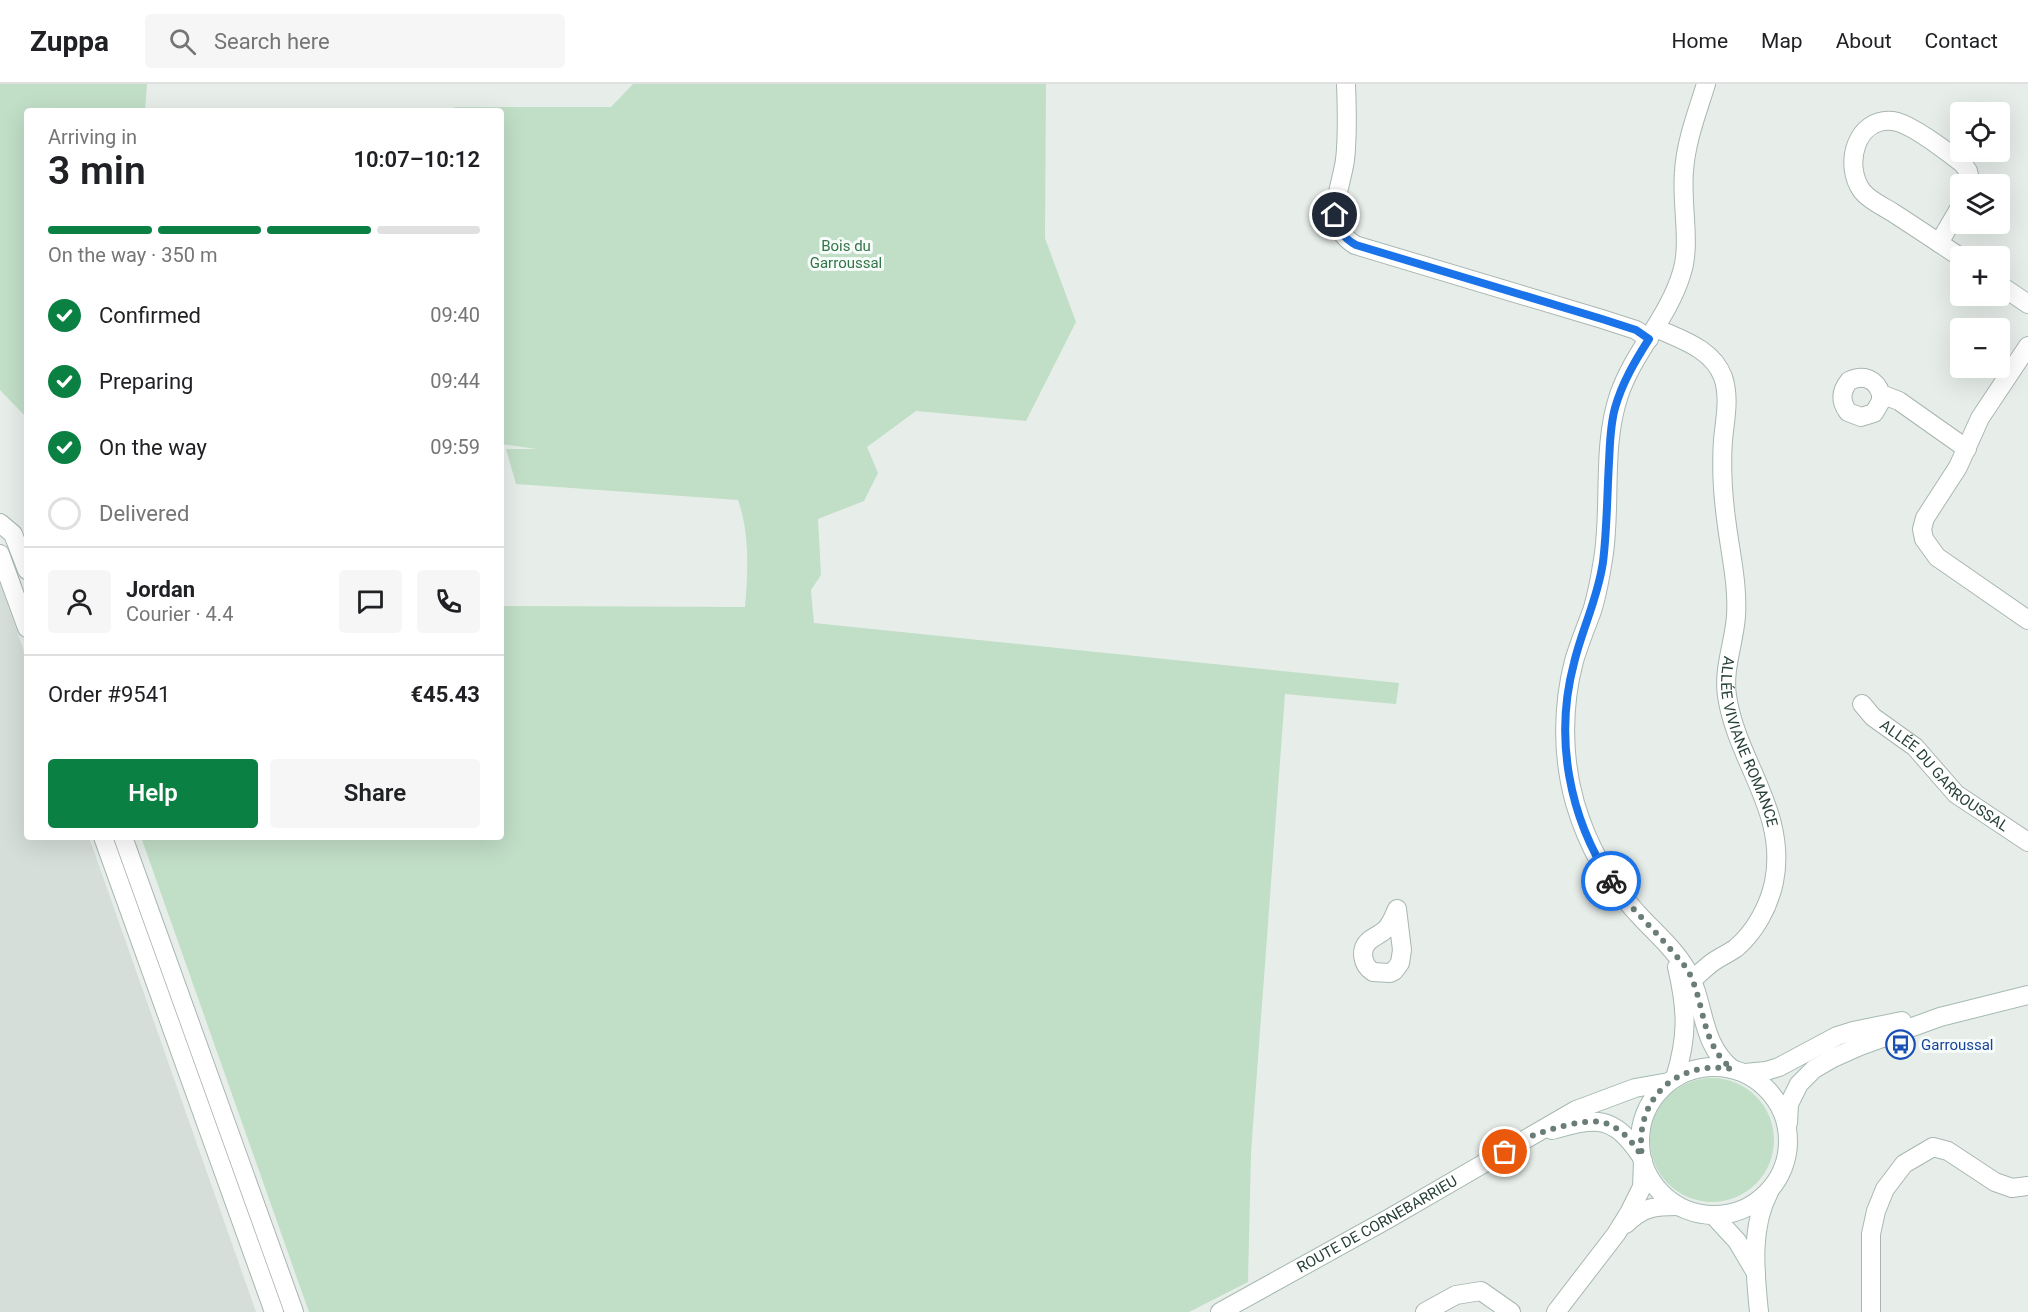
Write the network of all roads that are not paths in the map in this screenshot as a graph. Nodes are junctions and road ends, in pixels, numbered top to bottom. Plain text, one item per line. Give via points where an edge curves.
1 (1346, 84) edge
2 (1706, 84) edge
3 (1969, 174) edge
4 (1950, 224) edge
5 (1939, 243) junction
6 (1950, 250) edge
7 (2010, 292) edge
8 (2028, 304) edge
9 (1652, 333) junction
10 (2028, 346) edge
11 (1881, 394) dead end
12 (1967, 449) junction
13 (0, 523) edge
14 (0, 554) edge
15 (24, 562) edge
16 (24, 620) edge
17 (2028, 620) edge
18 (1862, 705) dead end
19 (104, 840) edge
20 (124, 840) edge
21 (2028, 842) edge
22 (1672, 952) junction
23 (1692, 980) junction
24 (2028, 990) edge
25 (2028, 995) edge
26 (2002, 1000) junction
27 (1940, 1017) junction
28 (1738, 1071) junction
29 (1672, 1080) junction
30 (1533, 1136) junction
31 (1788, 1137) junction
32 (1642, 1158) junction
33 (2028, 1186) edge
34 (1770, 1190) junction
35 (1678, 1206) junction
36 (1713, 1215) junction
37 (1616, 1234) junction
38 (1756, 1273) junction
39 (274, 1312) edge
40 (294, 1312) edge
41 (1220, 1312) edge
42 (1425, 1312) edge
43 (1511, 1312) edge
44 (1556, 1312) edge
45 (1759, 1312) edge
46 (1871, 1312) edge

1 - 9 street, ALLÉE VIVIANE ROMANCE via 1346,150 1335,208 1344,237 1356,245
2 - 9 street via 1684,164 1683,270 1672,300
3 - 5 street via 1963,164 1895,121 1880,122 1859,137 1854,165 1862,191
4 - 5 street
5 - 6 street
7 - 8 street
9 - 22 street via 1629,372 1614,410 1603,562 1569,681 1566,752 1580,820 1595,853 1624,898
9 - 23 street, ALLÉE VIVIANE ROMANCE via 1706,353 1716,363 1725,385 1724,497 1736,608 1726,672 1727,695 1738,734 1772,817 1777,847 1773,884 1762,914 1742,942
10 - 12 street via 1980,418
11 - 12 street via 1899,401
12 - 17 street via 1925,518 1923,539 1937,557
13 - 15 street via 13,534
14 - 16 street
18 - 21 street, ALLÉE DU GARROUSSAL via 1915,747 1956,794
19 - 39 street
20 - 40 street
22 - 23 street
22 - 29 street via 1686,1023 1685,1042
23 - 28 street via 1708,1036 1720,1057
24 - 26 street
25 - 26 street
26 - 27 street
27 - 28 street via 1853,1031 1822,1042 1779,1067
27 - 31 street via 1844,1053 1814,1069 1793,1093
28 - 29 street via 1705,1067
28 - 31 street via 1756,1080 1775,1099
29 - 30 street, ROUTE DE CORNEBARRIEU via 1599,1100
29 - 32 street via 1653,1100 1643,1121
30 - 32 street, ROUTE DE CORNEBARRIEU via 1584,1122 1606,1122 1630,1139
30 - 41 street, ROUTE DE CORNEBARRIEU
31 - 34 street via 1784,1165
32 - 35 street via 1656,1187
32 - 37 street via 1642,1187
33 - 46 street via 2012,1188 1995,1182 1948,1151 1933,1147 1904,1164 1885,1189 1876,1211 1871,1234
34 - 36 street via 1744,1209
34 - 38 street via 1760,1214
35 - 36 street
35 - 37 street via 1642,1211
36 - 38 street via 1737,1241
37 - 44 street
38 - 45 street
42 - 43 street via 1456,1295 1481,1291

